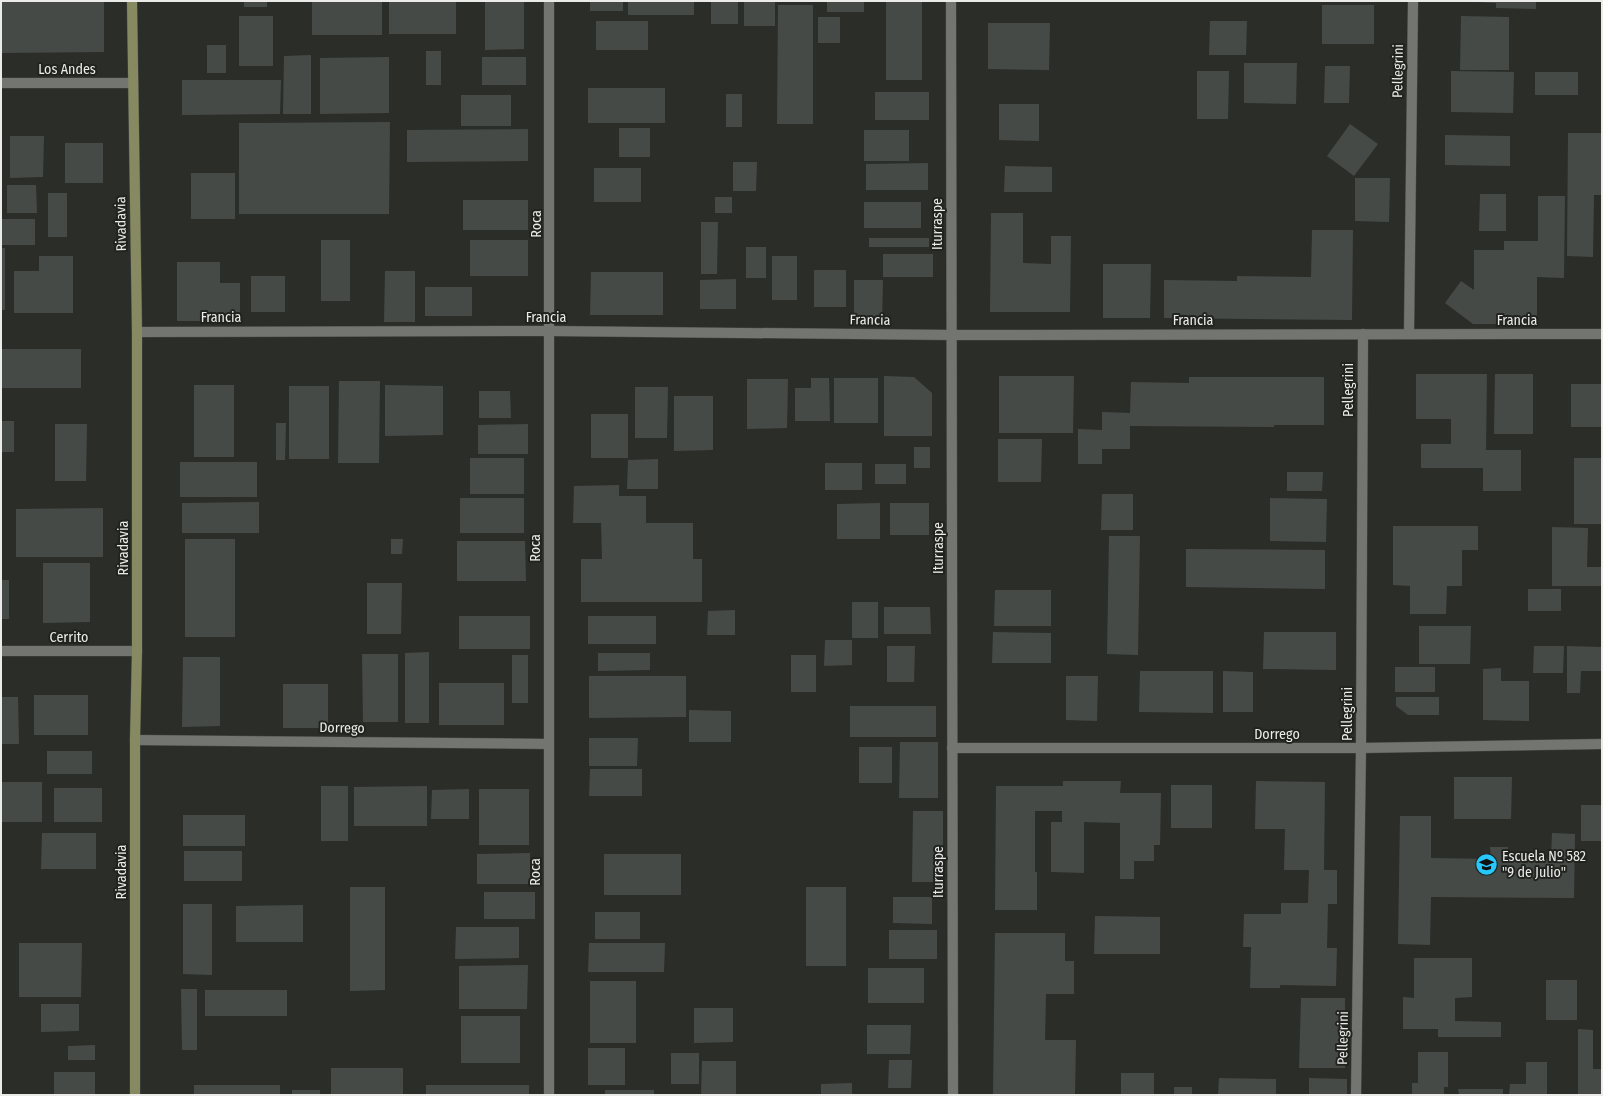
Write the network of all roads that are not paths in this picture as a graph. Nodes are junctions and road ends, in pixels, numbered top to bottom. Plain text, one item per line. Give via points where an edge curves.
1 (132, 1) edge
2 (549, 1) edge
3 (951, 1) edge
4 (1413, 1) edge
5 (1, 83) edge
6 (132, 83) junction
7 (550, 331) junction
8 (137, 332) junction
9 (1363, 334) junction
10 (1409, 334) junction
11 (1602, 334) edge
12 (952, 335) junction
13 (137, 651) junction
14 (1, 652) edge
15 (135, 740) junction
16 (549, 744) junction
17 (1602, 744) edge
18 (952, 748) junction
19 (1361, 748) junction
20 (135, 1095) edge
21 (549, 1095) edge
22 (953, 1095) edge
23 (1356, 1095) edge

1 - 6 street, Rivadavia
2 - 7 street, Roca
3 - 12 street, Iturraspe
4 - 10 street, Pellegrini
5 - 6 street, Los Andes
6 - 8 street, Rivadavia
7 - 8 street, Francia
7 - 12 street, Francia
7 - 16 street, Roca
8 - 13 street, Rivadavia
9 - 10 street, Francia
9 - 12 street, Francia
9 - 19 street, Pellegrini
10 - 11 street, Francia
12 - 18 street, Iturraspe
13 - 14 street, Cerrito
13 - 15 street, Rivadavia
15 - 16 street, Dorrego
15 - 20 street, Rivadavia
16 - 21 street, Roca
17 - 19 street, Dorrego
18 - 19 street, Dorrego
18 - 22 street, Iturraspe
19 - 23 street, Pellegrini

